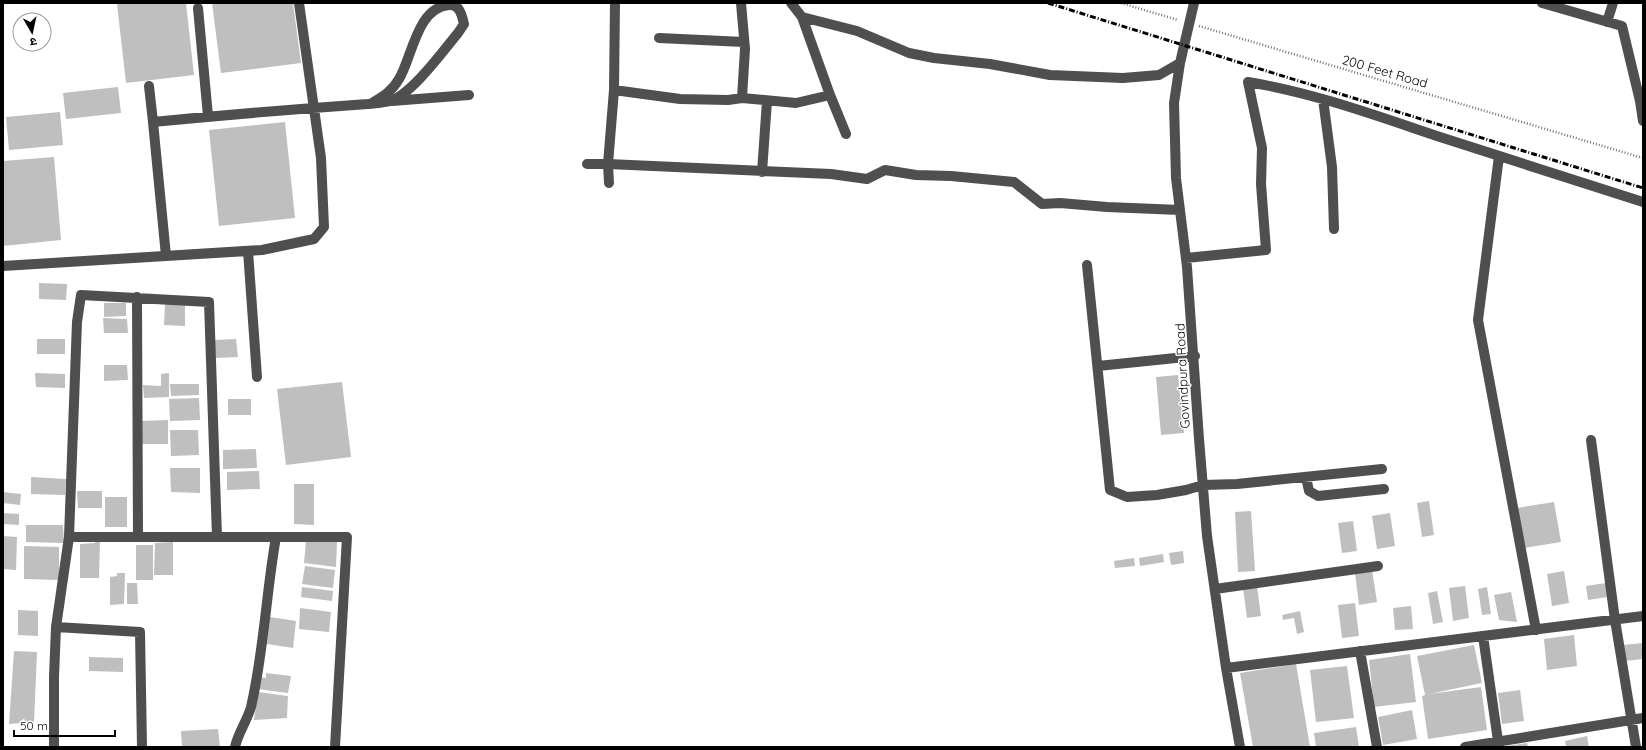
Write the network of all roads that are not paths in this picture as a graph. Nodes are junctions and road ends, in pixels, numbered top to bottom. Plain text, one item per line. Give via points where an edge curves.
1 (299, 3) edge
2 (615, 3) edge
3 (741, 3) edge
4 (791, 3) edge
5 (1194, 3) edge
6 (1542, 3) edge
7 (1613, 3) edge
8 (198, 8) dead end
9 (802, 17) junction
10 (1607, 22) junction
11 (659, 38) dead end
12 (744, 42) junction
13 (1180, 63) junction
14 (149, 86) dead end
15 (614, 90) junction
16 (469, 95) dead end
17 (830, 95) junction
18 (742, 98) junction
19 (1323, 99) junction
20 (390, 101) junction
21 (766, 101) junction
22 (372, 103) junction
23 (314, 108) junction
24 (208, 116) junction
25 (1643, 121) edge
26 (153, 122) junction
27 (846, 134) dead end
28 (1499, 156) junction
29 (587, 164) dead end
30 (608, 164) junction
31 (762, 172) junction
32 (609, 183) dead end
33 (1643, 202) edge
34 (1180, 210) junction
35 (1334, 229) dead end
36 (248, 251) junction
37 (166, 256) junction
38 (1186, 258) junction
39 (1087, 265) dead end
40 (3, 266) edge
41 (137, 297) junction
42 (1194, 356) junction
43 (1098, 366) junction
44 (258, 377) dead end
45 (1591, 440) dead end
46 (1382, 469) dead end
47 (1306, 477) junction
48 (1203, 484) junction
49 (1384, 489) dead end
50 (68, 537) junction
51 (138, 537) junction
52 (217, 537) junction
53 (276, 537) junction
54 (1378, 566) dead end
55 (1215, 589) junction
56 (1643, 616) edge
57 (1615, 620) junction
58 (56, 627) junction
59 (1536, 630) junction
60 (1483, 636) junction
61 (1360, 651) junction
62 (1226, 668) junction
63 (1643, 718) edge
64 (1632, 720) junction
65 (1498, 742) junction
66 (54, 747) edge
67 (142, 747) edge
68 (235, 747) edge
69 (335, 747) edge
70 (1240, 747) edge
71 (1377, 747) edge
72 (1465, 747) edge
73 (1636, 747) edge

1 - 23 street
2 - 15 street
3 - 12 street
4 - 9 street
5 - 13 street, Govindpura Road
6 - 10 street
7 - 10 street
8 - 24 street
9 - 13 street via 857,31 909,53 1050,75 1124,78 1159,75
9 - 17 street
10 - 25 street via 1622,26
11 - 12 street
12 - 18 street
13 - 34 street, Govindpura Road via 1174,103 1176,178
14 - 26 street
15 - 18 street via 680,99
15 - 30 street
16 - 20 street
17 - 21 street via 796,103
17 - 27 street
18 - 21 street
19 - 28 street via 1370,112
19 - 35 street via 1332,167
19 - 38 street via 1282,87 1248,82 1262,148 1261,184 1266,250
20 - 22 street
20 - 22 street via 408,90 464,24 458,8 453,4 437,9 428,18 415,36 400,77 391,91
21 - 31 street
22 - 23 street
23 - 24 street
23 - 36 street via 321,158 324,227 314,239
24 - 26 street
26 - 37 street
28 - 33 street
28 - 59 street via 1478,320
29 - 30 street
30 - 31 street
30 - 32 street
31 - 34 street via 831,174 867,179 885,170 916,176 984,178 1014,182 1042,204
34 - 38 street, Govindpura Road
36 - 37 street
36 - 44 street
37 - 40 street
38 - 42 street, Govindpura Road
39 - 43 street
41 - 50 street via 81,295 77,322
41 - 51 street
41 - 52 street via 209,302
42 - 43 street
42 - 48 street, Govindpura Road
43 - 48 street via 1110,490 1127,497 1157,495
45 - 57 street
46 - 47 street
47 - 48 street via 1237,484
47 - 49 street via 1309,491 1318,496
48 - 55 street, Govindpura Road
50 - 51 street
50 - 58 street
51 - 52 street
52 - 53 street
53 - 68 street via 261,655 252,702 237,736
53 - 69 street via 347,537
54 - 55 street
55 - 62 street, Govindpura Road
56 - 57 street
57 - 59 street
57 - 64 street
58 - 66 street
58 - 67 street via 140,632
59 - 60 street
60 - 61 street
60 - 65 street
61 - 62 street
61 - 71 street
62 - 70 street, Govindpura Road
63 - 64 street
64 - 65 street
64 - 73 street
65 - 72 street

